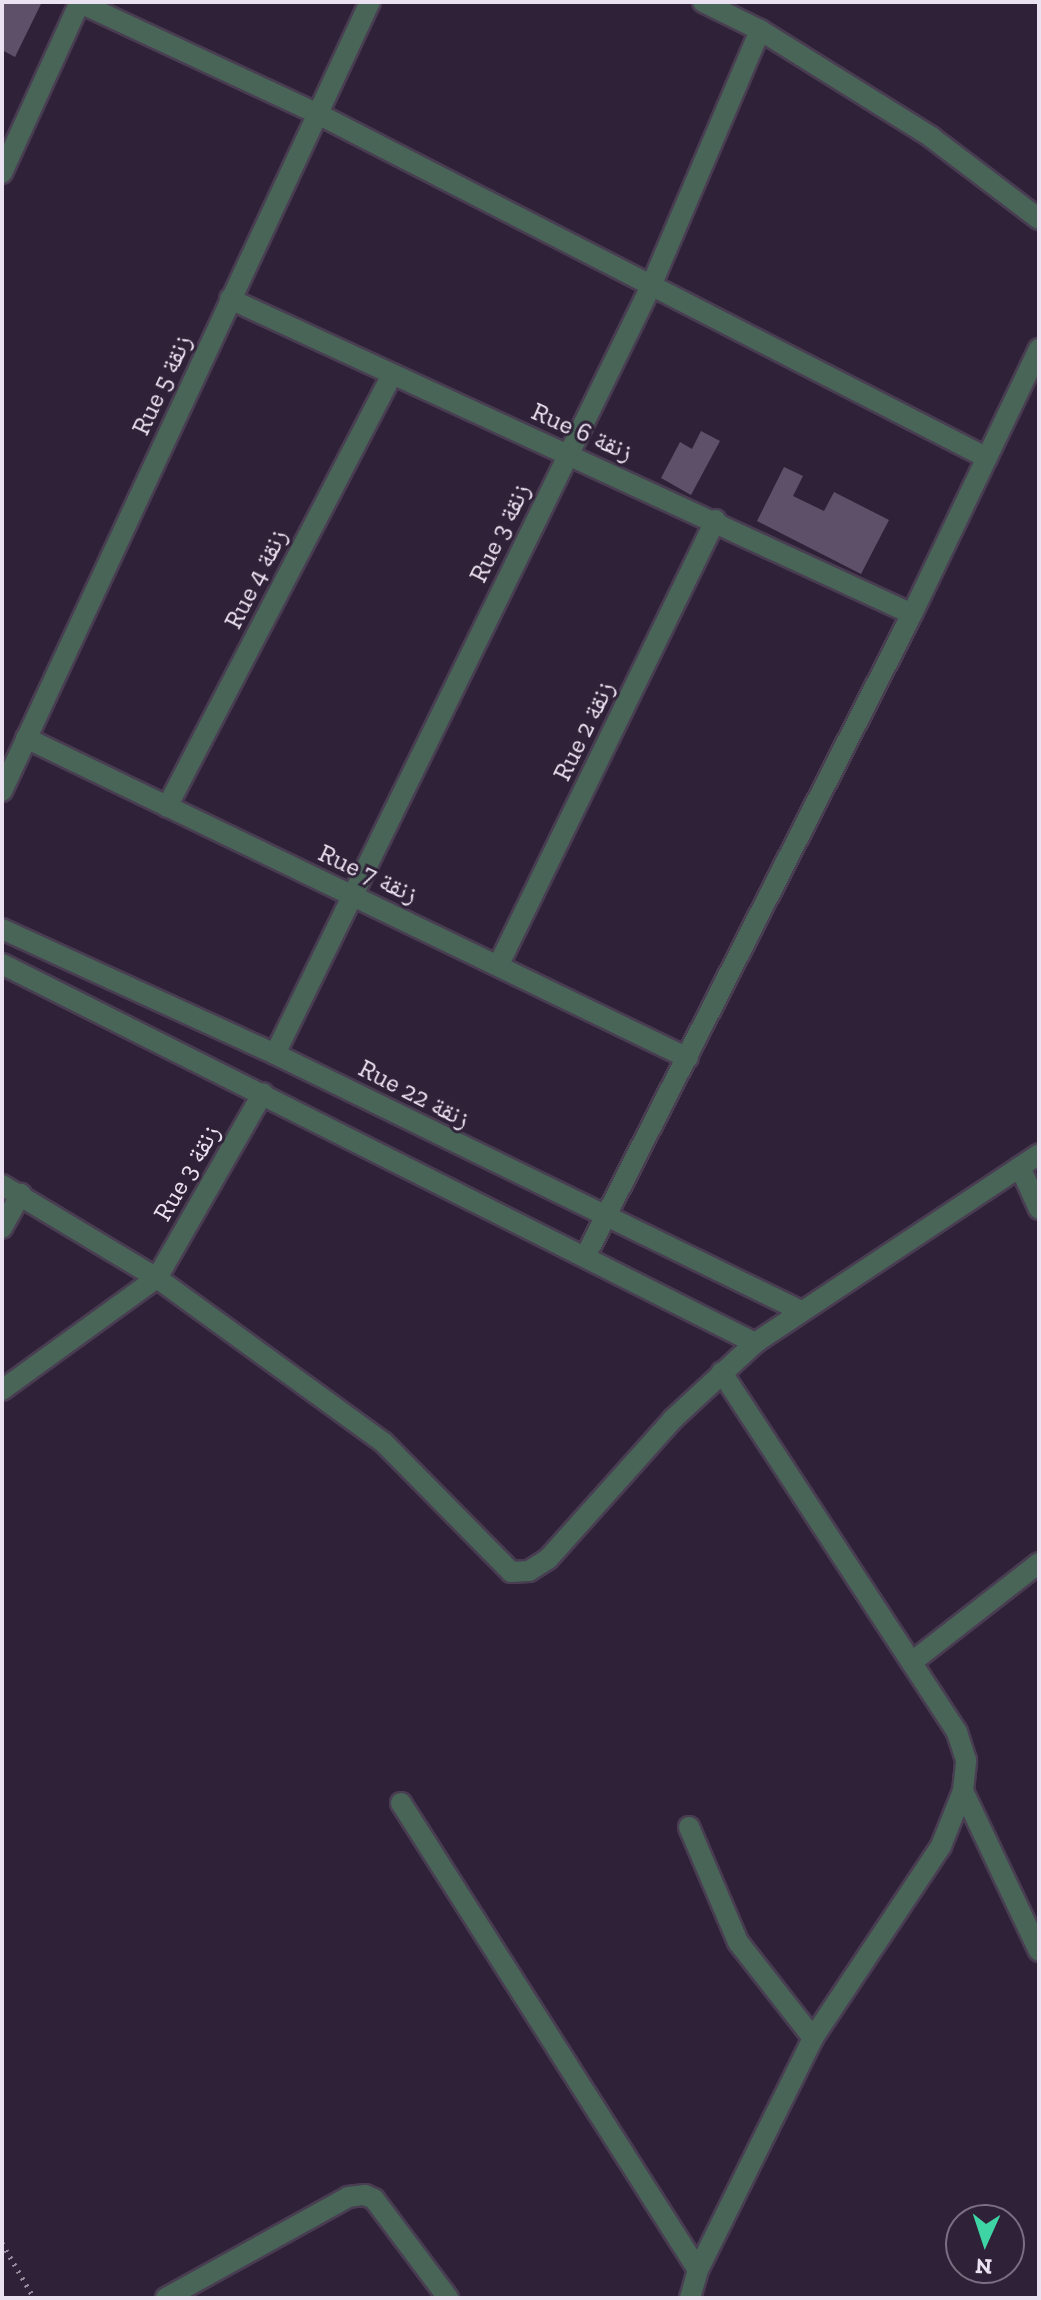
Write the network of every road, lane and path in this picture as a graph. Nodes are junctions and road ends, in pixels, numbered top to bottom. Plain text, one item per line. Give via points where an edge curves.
1 (79, 2) edge
2 (370, 2) edge
3 (703, 2) edge
4 (760, 30) junction
5 (318, 114) junction
6 (2, 173) edge
7 (1039, 219) edge
8 (651, 286) junction
9 (230, 299) junction
10 (1039, 349) edge
11 (392, 374) junction
12 (567, 453) junction
13 (987, 458) junction
14 (716, 520) junction
15 (912, 614) junction
16 (26, 738) junction
17 (2, 791) edge
18 (167, 807) junction
19 (355, 896) junction
20 (2, 929) edge
21 (2, 964) edge
22 (499, 964) junction
23 (275, 1054) junction
24 (688, 1058) junction
25 (263, 1093) junction
26 (1039, 1154) edge
27 (1020, 1167) junction
28 (11, 1189) edge
29 (1039, 1209) edge
30 (608, 1220) junction
31 (2, 1228) edge
32 (586, 1255) junction
33 (157, 1278) junction
34 (801, 1311) junction
35 (755, 1343) junction
36 (721, 1372) junction
37 (2, 1390) edge
38 (1039, 1563) edge
39 (912, 1662) junction
40 (963, 1791) junction
41 (401, 1803) dead end
42 (689, 1827) dead end
43 (1039, 1951) edge
44 (813, 2038) junction
45 (2, 2243) edge
46 (698, 2270) junction
47 (34, 2298) edge
48 (166, 2298) edge
49 (448, 2298) edge
50 (690, 2298) edge

1 - 5 street
1 - 6 street
2 - 5 street, Rue 5 زنقة
3 - 4 street
4 - 7 street via 931,137
4 - 8 street, Rue 3 زنقة
5 - 8 street
5 - 9 street, Rue 5 زنقة
8 - 12 street, Rue 3 زنقة
8 - 13 street
9 - 11 street, Rue 6 زنقة
9 - 16 street, Rue 5 زنقة
10 - 13 street
11 - 12 street, Rue 6 زنقة
11 - 18 street, Rue 4 زنقة
12 - 14 street, Rue 6 زنقة
12 - 19 street, Rue 3 زنقة
13 - 15 street
14 - 15 street, Rue 6 زنقة
14 - 22 street, Rue 2 زنقة
15 - 24 street
16 - 17 street, Rue 5 زنقة
16 - 18 street, Rue 7 زنقة
18 - 19 street, Rue 7 زنقة
19 - 22 street, Rue 7 زنقة
19 - 23 street, Rue 3 زنقة
20 - 23 street, Rue 22 زنقة
21 - 25 street
22 - 24 street, Rue 7 زنقة
23 - 30 street, Rue 22 زنقة
24 - 30 street
25 - 32 street
25 - 33 street, Rue 3 زنقة
26 - 27 street
27 - 29 street
27 - 34 street
28 - 31 street
28 - 33 street
30 - 32 street
30 - 34 street, Rue 22 زنقة
32 - 35 street
33 - 36 street via 383,1442 511,1572 529,1571 548,1559
33 - 37 street
34 - 35 street
35 - 36 street
36 - 39 street
38 - 39 street
39 - 40 street via 957,1732 966,1760
40 - 43 street
40 - 44 street via 941,1846
41 - 46 street
42 - 44 street via 738,1942
44 - 46 street
45 - 47 path
46 - 50 street
48 - 49 street via 348,2197 365,2195 374,2199

